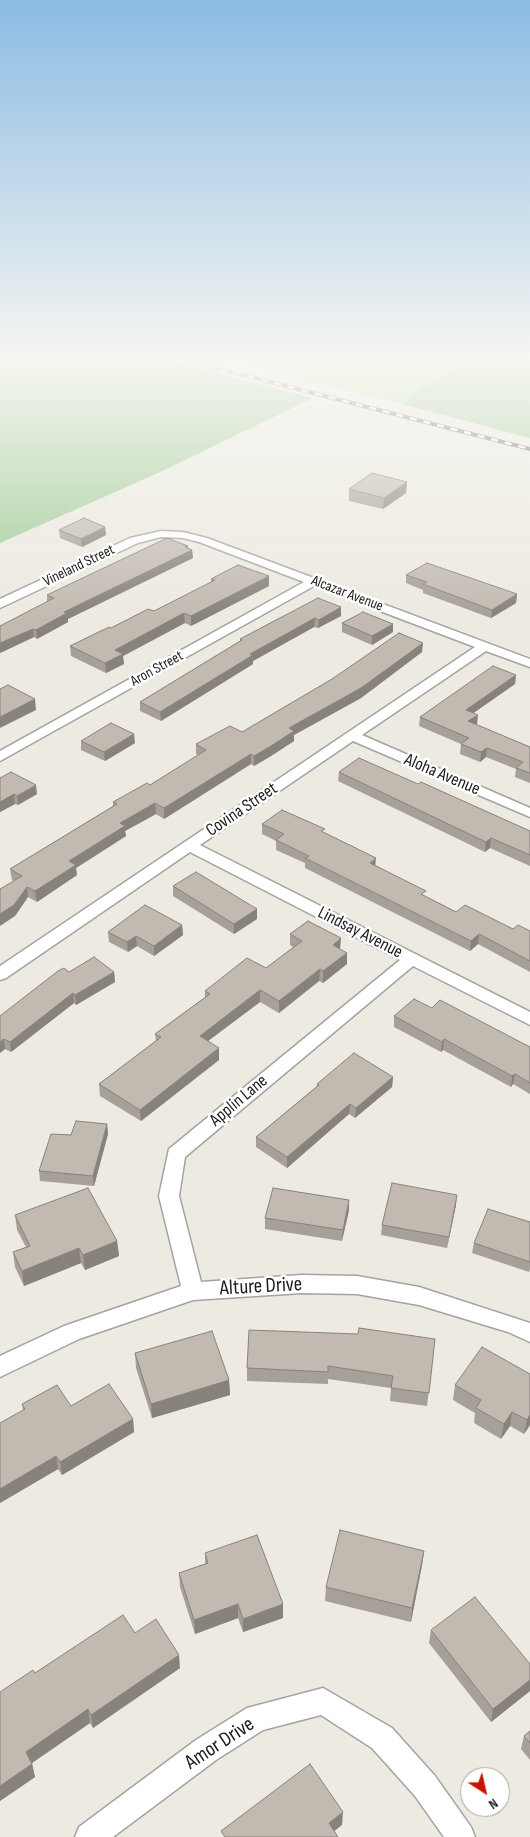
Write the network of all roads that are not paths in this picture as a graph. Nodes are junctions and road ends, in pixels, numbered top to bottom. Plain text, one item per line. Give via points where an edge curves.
1 (161, 534) joint
2 (313, 582) junction
3 (0, 604) edge
4 (484, 646) junction
5 (530, 663) edge
6 (353, 736) junction
7 (0, 757) edge
8 (530, 813) edge
9 (190, 846) junction
10 (410, 959) junction
11 (0, 974) edge
12 (530, 1020) edge
13 (193, 1291) junction
14 (530, 1333) edge
15 (0, 1366) edge
16 (89, 1837) edge
17 (461, 1837) edge

1 - 2 street, Alcazar Avenue via 203,540
1 - 3 street, Vineland Street via 134,540
2 - 4 street, Alcazar Avenue
2 - 7 street, Aron Street
4 - 5 street, Alcazar Avenue
4 - 6 street, Covina Street
6 - 8 street, Aloha Avenue
6 - 9 street, Covina Street
9 - 10 street, Lindsay Avenue
9 - 11 street, Covina Street
10 - 12 street, Lindsay Avenue
10 - 13 street, Applin Lane via 176,1154 169,1196
13 - 14 street, Alture Drive via 302,1284 357,1285 419,1296 514,1325
13 - 15 street, Alture Drive via 72,1332
16 - 17 street, Amor Drive via 206,1750 257,1718 323,1701 382,1738 425,1786

